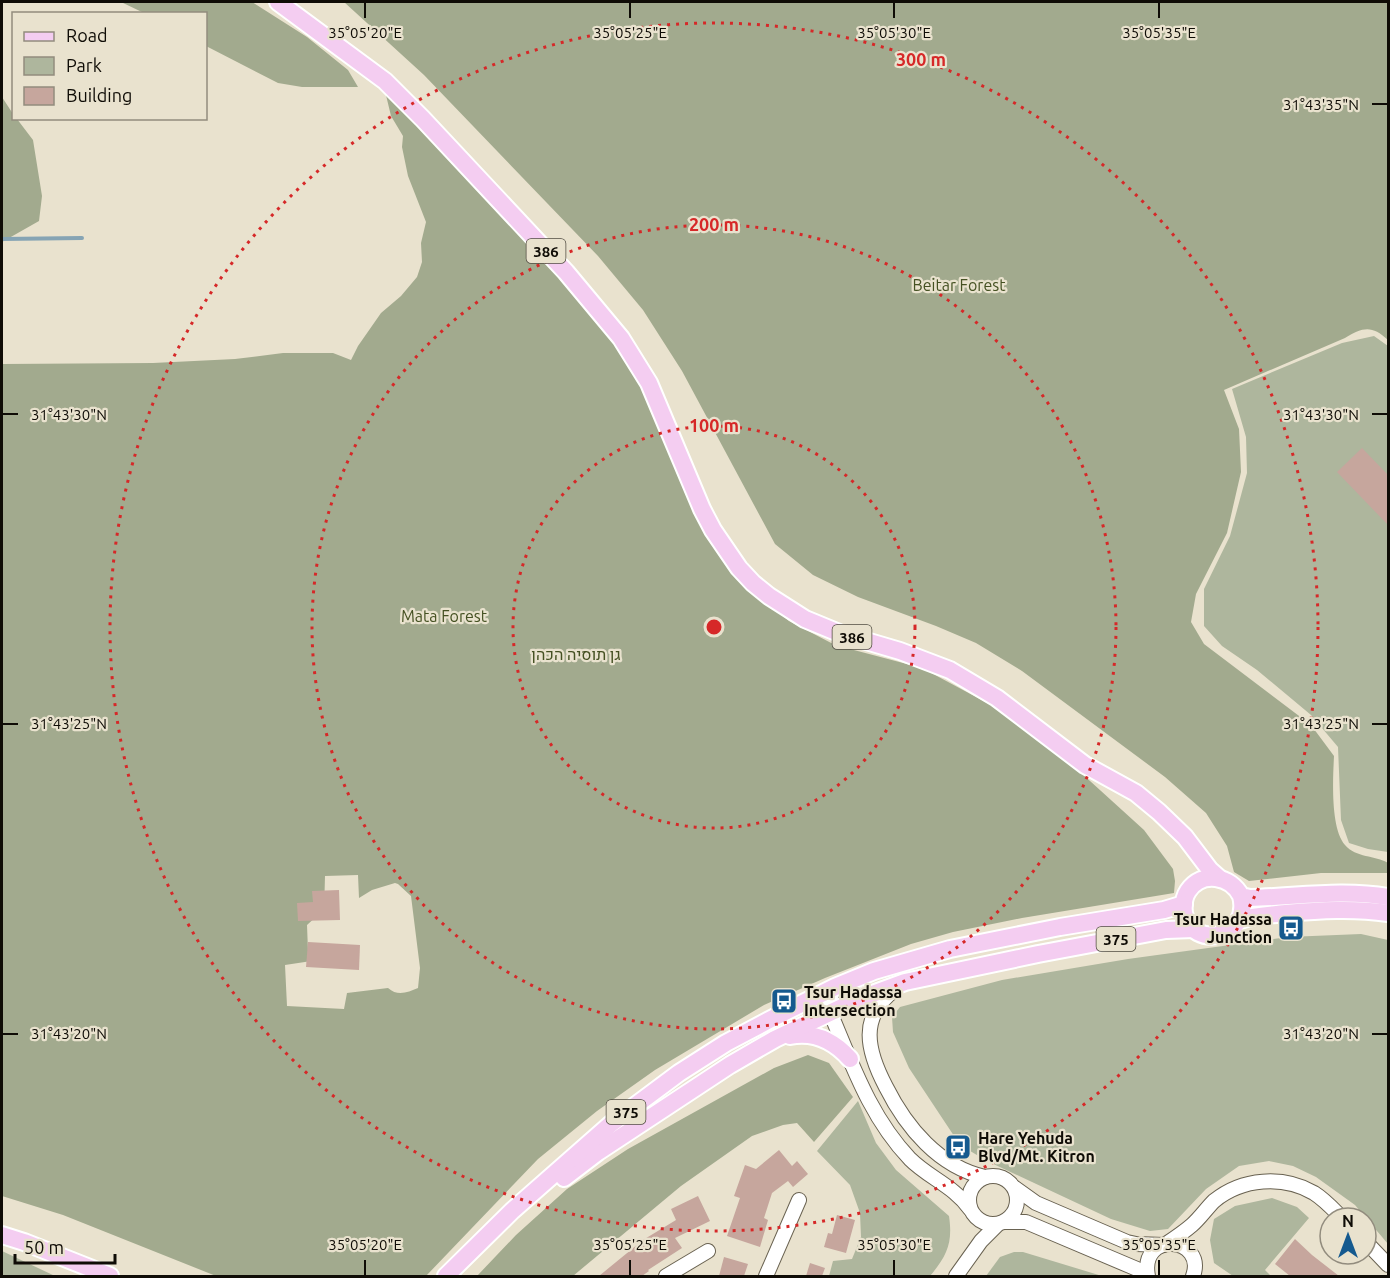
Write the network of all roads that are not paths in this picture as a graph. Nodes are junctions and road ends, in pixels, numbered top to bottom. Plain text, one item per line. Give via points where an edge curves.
1 (278, 2) edge
2 (1136, 793) junction
3 (1219, 878) junction
4 (1194, 885) junction
5 (1241, 896) junction
6 (1389, 897) edge
7 (1184, 904) junction
8 (1389, 913) edge
9 (1240, 920) junction
10 (1194, 929) junction
11 (905, 982) junction
12 (835, 987) junction
13 (830, 1012) junction
14 (775, 1039) junction
15 (850, 1059) junction
16 (986, 1177) junction
17 (1015, 1188) junction
18 (799, 1200) dead end
19 (1328, 1206) edge
20 (972, 1213) junction
21 (1199, 1217) junction
22 (1001, 1223) junction
23 (2, 1235) edge
24 (1165, 1244) junction
25 (708, 1251) dead end
26 (1378, 1254) edge
27 (969, 1257) junction
28 (1389, 1265) edge
29 (1194, 1266) edge
30 (110, 1276) edge
31 (446, 1276) edge
32 (459, 1276) edge
33 (666, 1276) edge
34 (766, 1276) edge
35 (956, 1276) edge
36 (1148, 1276) edge
37 (1204, 1276) edge

1 - 2 main road, 386 via 385,81 566,272 621,338 649,383 713,530 753,583 805,619 950,670 997,698 1085,765
2 - 3 main road, 386 via 1173,824
2 - 4 main road, 386 via 1192,864
3 - 4 main road via 1204,879
3 - 5 main road via 1232,884
4 - 7 main road
5 - 6 main road via 1359,893
5 - 9 main road
7 - 10 main road via 1186,918
7 - 12 main road, 375 via 950,949
8 - 9 main road, 375 via 1331,910
9 - 10 main road, 375 via 1222,935
10 - 11 main road, 375 via 1166,930
11 - 13 main road, 375
11 - 16 street via 886,996 874,1013 870,1044 875,1064 903,1117 927,1145 961,1169
12 - 13 street
12 - 31 main road, 375 via 734,1039 644,1098 539,1186
13 - 14 main road, 375
13 - 15 street
14 - 15 main road via 799,1034 820,1037
14 - 32 main road, 375 via 680,1096 575,1169
15 - 20 street via 874,1111 896,1144 961,1196
16 - 17 street via 1002,1178
16 - 20 street via 969,1193
17 - 22 street via 1014,1213
17 - 24 street via 1036,1203 1127,1242
18 - 34 street
19 - 21 street via 1299,1186 1261,1181 1243,1184 1215,1201
20 - 22 street via 988,1224
20 - 27 street via 976,1229
21 - 24 street
21 - 29 street via 1194,1236
22 - 27 street
22 - 36 street via 1026,1222
23 - 30 main road
24 - 29 street via 1180,1245
24 - 36 street via 1148,1260
25 - 33 street
26 - 28 street
27 - 35 street
29 - 37 street

